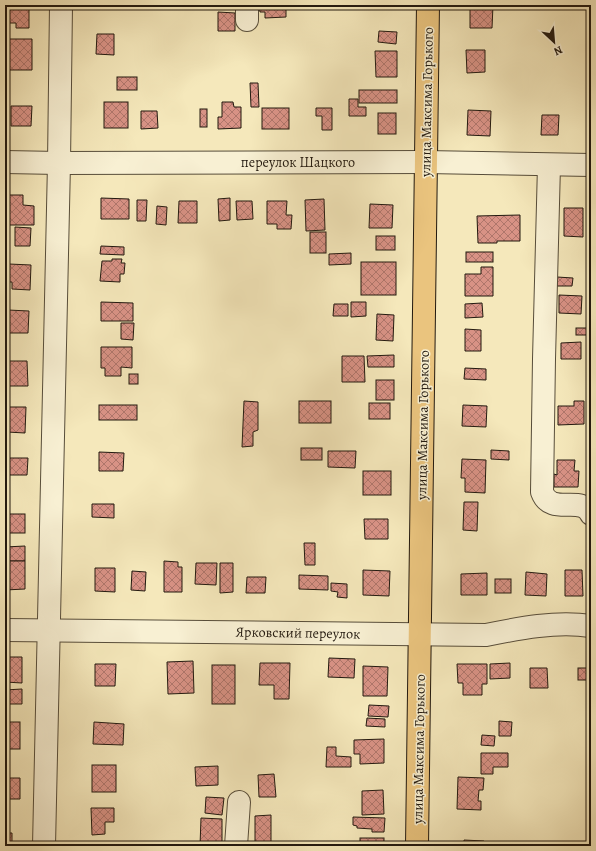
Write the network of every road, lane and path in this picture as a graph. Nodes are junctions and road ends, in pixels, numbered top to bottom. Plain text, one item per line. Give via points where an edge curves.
1 (61, 5) edge
2 (428, 5) edge
3 (5, 162) edge
4 (426, 162) junction
5 (59, 163) junction
6 (549, 165) junction
7 (591, 166) edge
8 (591, 514) edge
9 (591, 626) edge
10 (5, 630) edge
11 (50, 630) junction
12 (420, 635) junction
13 (239, 802) dead end
14 (44, 846) edge
15 (236, 846) edge
16 (417, 846) edge

1 - 5 street
2 - 4 main road, улица Максима Горького
3 - 5 street, переулок Шацкого
4 - 5 street, переулок Шацкого
4 - 6 street, переулок Шацкого
4 - 12 main road, улица Максима Горького
5 - 11 street
6 - 7 street, переулок Шацкого
6 - 8 street via 542,492 549,502 561,506 580,505
9 - 12 street, Ярковский переулок via 545,626 486,635
10 - 11 street, Ярковский переулок
11 - 12 street, Ярковский переулок
11 - 14 street
12 - 16 main road, улица Максима Горького
13 - 15 street

